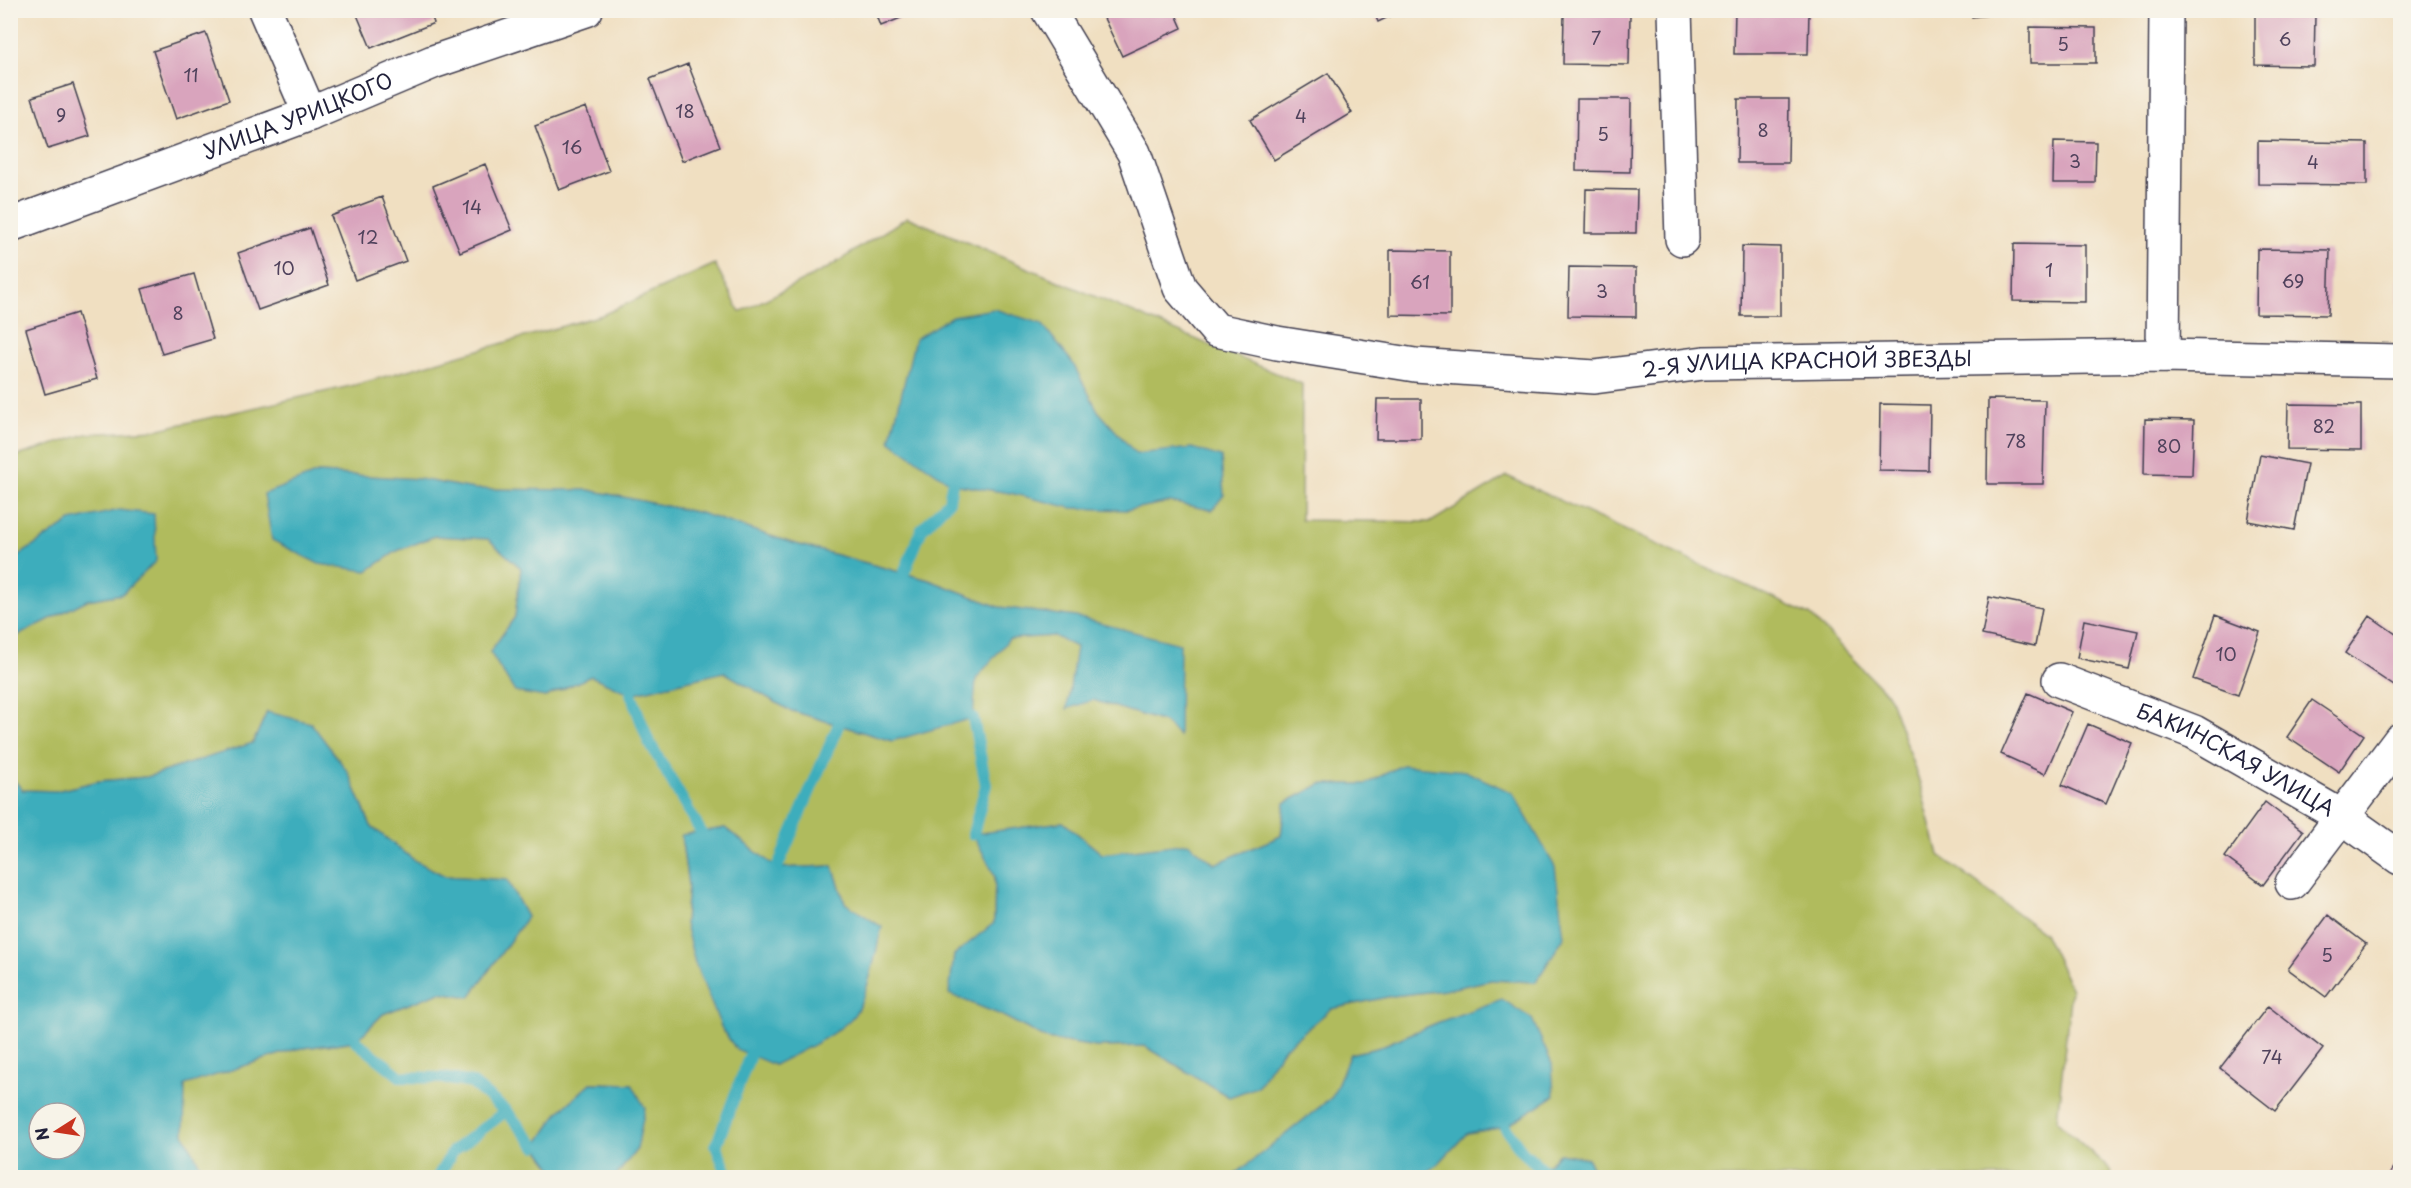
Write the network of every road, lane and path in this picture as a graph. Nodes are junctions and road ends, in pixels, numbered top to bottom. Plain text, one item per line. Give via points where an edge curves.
1 (265, 10) edge
2 (586, 10) edge
3 (1048, 10) edge
4 (1675, 10) edge
5 (2166, 10) edge
6 (310, 114) junction
7 (10, 225) edge
8 (1682, 239) dead end
9 (2163, 356) junction
10 (2400, 361) edge
11 (2059, 680) dead end
12 (2400, 740) edge
13 (2341, 816) junction
14 (2400, 858) edge
15 (2292, 883) dead end

1 - 6 street
2 - 6 street, УЛИЦА УРИЦКОГО via 433,62
3 - 9 street, 2-Я УЛИЦА КРАСНОЙ ЗВЕЗДЫ via 1134,153 1180,288 1216,330 1415,365 1594,377 1704,363
4 - 8 street
5 - 9 street
6 - 7 street, УЛИЦА УРИЦКОГО
9 - 10 street, 2-Я УЛИЦА КРАСНОЙ ЗВЕЗДЫ
11 - 13 street, БАКИНСКАЯ УЛИЦА via 2194,732
12 - 13 street
13 - 14 street, БАКИНСКАЯ УЛИЦА
13 - 15 street

